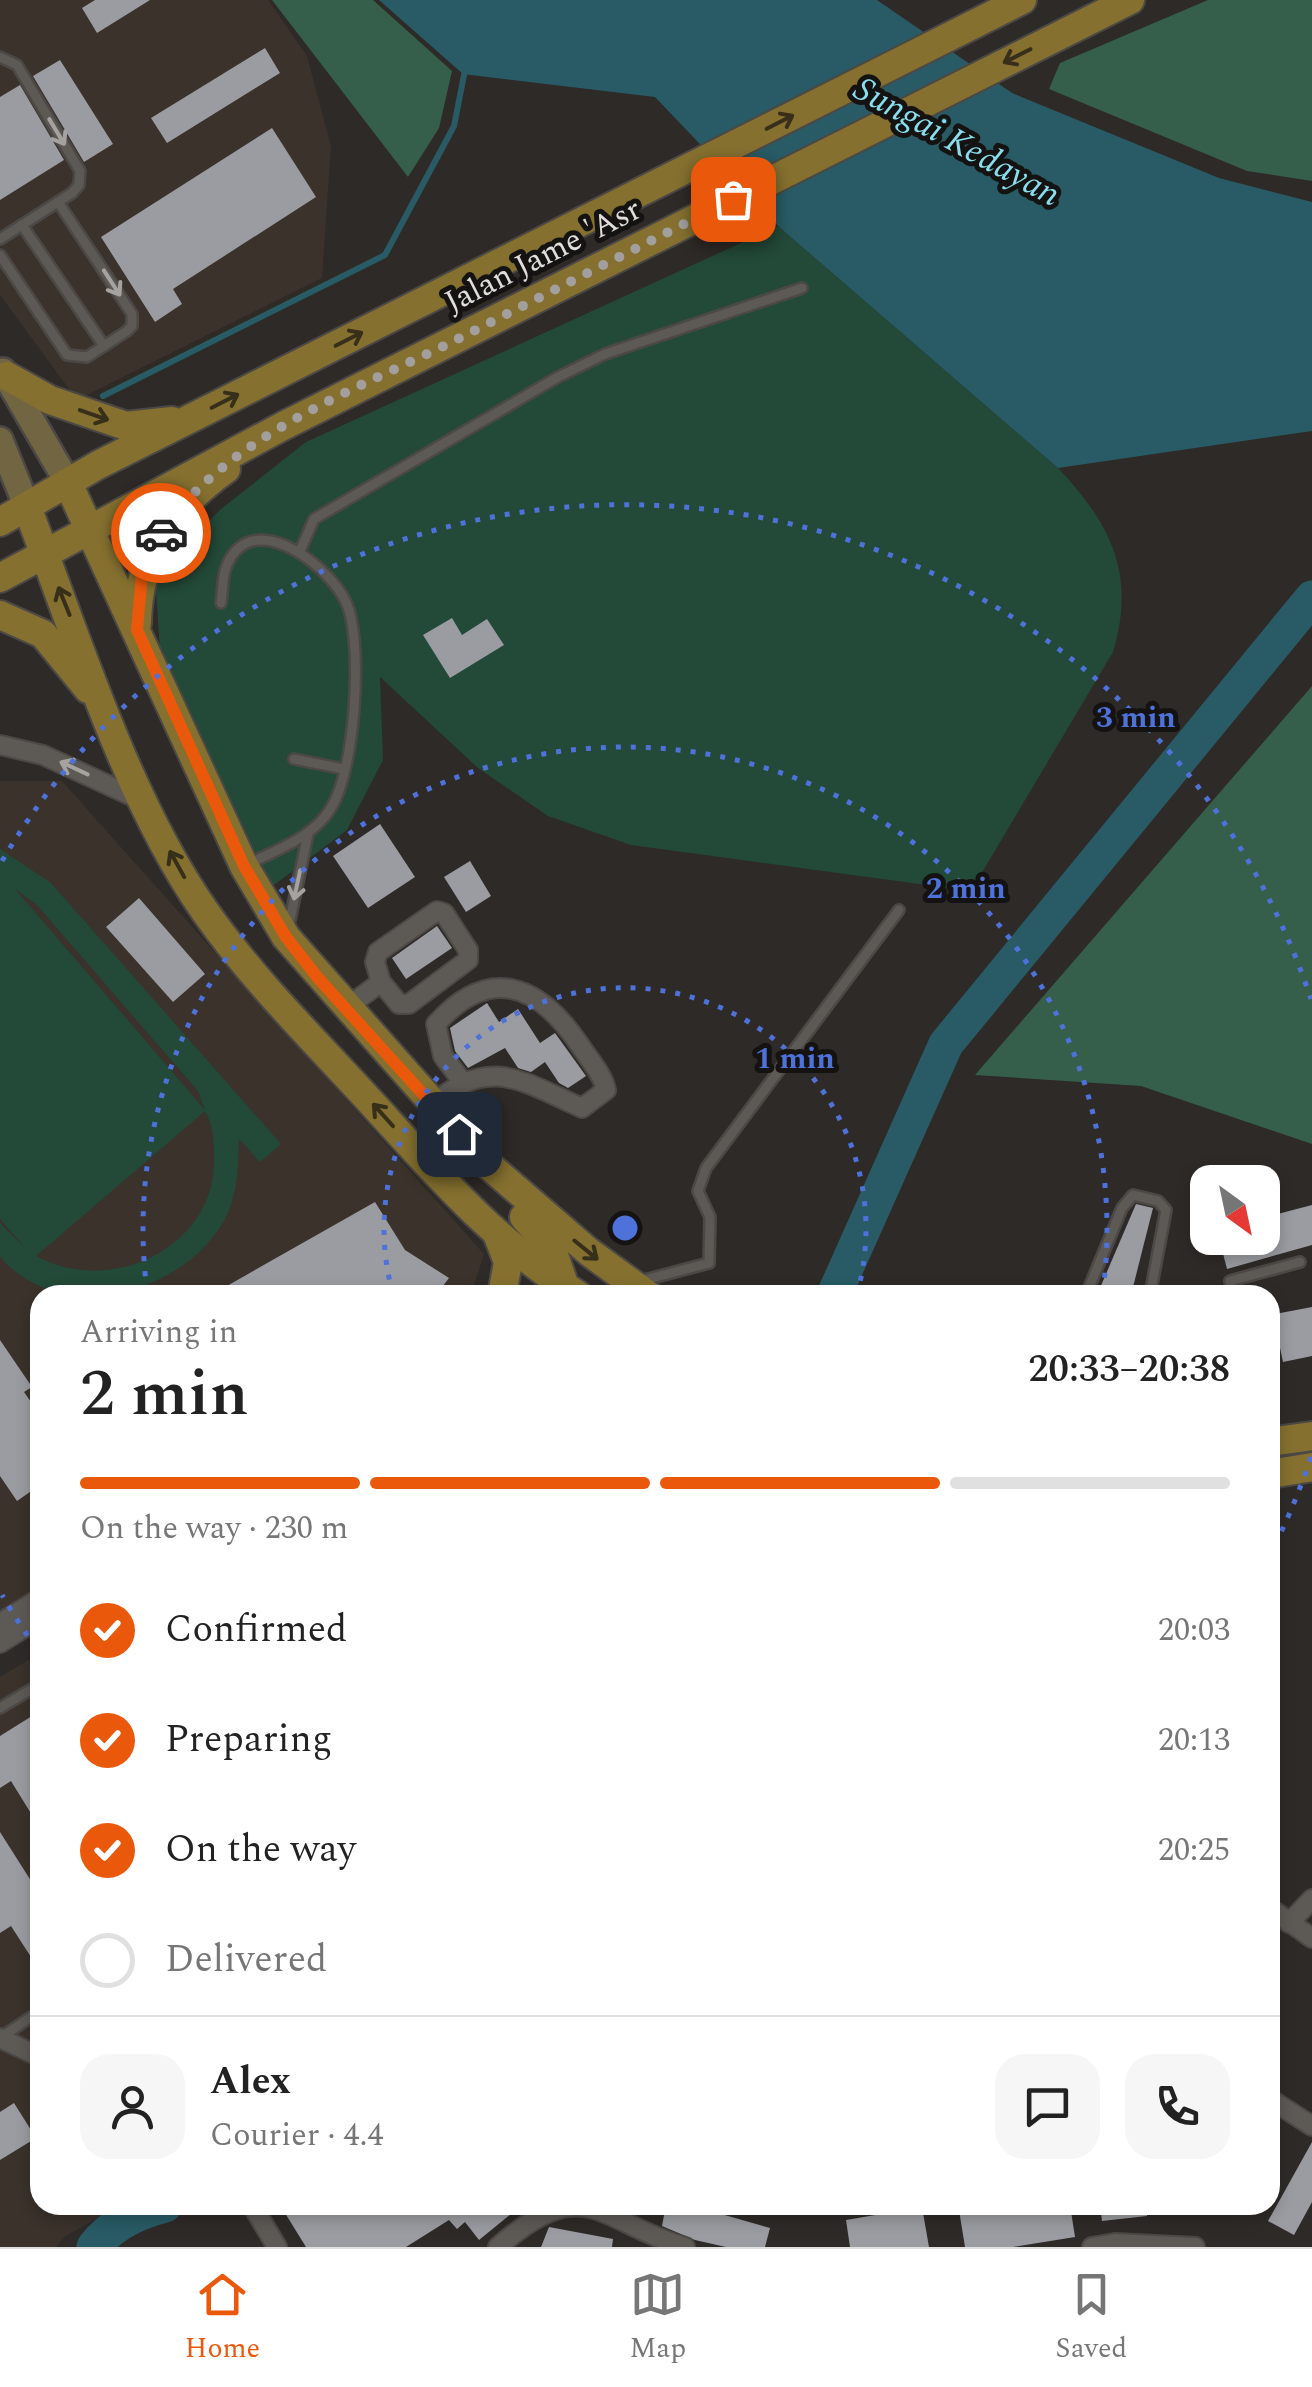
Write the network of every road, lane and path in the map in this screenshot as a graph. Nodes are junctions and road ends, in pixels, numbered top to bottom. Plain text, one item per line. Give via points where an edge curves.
1 (1022, 0) edge
2 (1130, 0) edge
3 (0, 57) edge
4 (58, 202) junction
5 (22, 225) junction
6 (0, 239) edge
7 (0, 254) edge
8 (802, 288) dead end
9 (104, 346) junction
10 (3, 371) edge
11 (262, 382) junction
12 (188, 419) junction
13 (283, 426) junction
14 (0, 440) edge
15 (68, 483) junction
16 (27, 507) junction
17 (0, 522) edge
18 (90, 528) junction
19 (300, 550) junction
20 (45, 553) junction
21 (0, 578) edge
22 (222, 603) dead end
23 (0, 615) edge
24 (137, 630) junction
25 (108, 714) junction
26 (0, 745) edge
27 (294, 759) dead end
28 (344, 769) junction
29 (145, 802) junction
30 (308, 834) junction
31 (244, 866) junction
32 (899, 910) dead end
33 (286, 937) junction
34 (381, 982) junction
35 (346, 1008) junction
36 (462, 1080) junction
37 (432, 1104) junction
38 (486, 1163) junction
39 (498, 1236) junction
40 (1300, 1262) dead end
41 (504, 1285) edge
42 (557, 1285) edge
43 (563, 1285) edge
44 (630, 1285) edge
45 (655, 1285) edge
46 (1090, 1285) edge
47 (1152, 1285) edge
48 (1231, 1285) edge
49 (1312, 1436) edge
50 (1280, 1441) edge
51 (1312, 1467) edge
52 (1280, 1472) edge
53 (30, 1604) edge
54 (0, 1623) edge
55 (30, 1624) edge
56 (0, 1643) edge
57 (30, 1690) edge
58 (0, 1708) edge
59 (1312, 1899) edge
60 (1280, 1915) edge
61 (1289, 1922) junction
62 (1312, 1938) edge
63 (30, 2017) edge
64 (0, 2038) edge
65 (30, 2052) edge
66 (1280, 2105) edge
67 (1312, 2126) edge
68 (258, 2215) edge
69 (542, 2215) edge
70 (615, 2215) edge
71 (278, 2247) edge
72 (498, 2247) edge
73 (685, 2247) edge
74 (1092, 2247) edge
75 (1195, 2247) edge

11 -> 1 main road, Jalan Jame 'Asr
2 -> 13 main road, Jalan Jame 'Asr
3 -> 4 lane via 17,65 80,171 79,184
4 - 5 lane
4 -> 9 lane via 132,314 132,326
5 - 6 lane
5 - 9 lane
7 - 9 lane via 67,355 80,359
8 - 19 lane via 605,354 558,377 314,520
10 -> 12 main road via 50,400 126,426
10 - 15 main road
12 -> 11 main road, Jalan Jame 'Asr
11 - 13 main road
12 - 15 main road, Jalan Jame 'Asr
13 - 18 main road, Jalan Jame 'Asr
13 - 24 main road via 176,511 142,573
14 - 16 main road
15 - 16 main road, Jalan Jame 'Asr
15 - 18 main road
16 - 17 main road, Jalan Jame 'Asr
16 - 20 main road
18 - 20 main road, Jalan Jame 'Asr
18 - 24 main road
19 - 22 lane via 264,541 236,552 226,565
19 - 28 lane via 349,608 354,694
20 - 21 main road, Jalan Jame 'Asr
25 -> 20 main road
23 - 25 main road via 43,634
24 - 31 main road
25 - 29 main road
29 -> 26 street via 44,755
27 - 28 lane
28 - 30 lane via 332,808
39 -> 29 main road via 234,949 185,878
30 - 31 lane
30 -> 33 lane
31 - 33 main road
32 - 45 lane via 706,1168 698,1191 710,1217 709,1263
33 - 35 main road
34 - 34 street via 404,1006 468,960 444,913 437,911 378,952
34 - 35 street
35 - 37 main road
36 - 36 street via 513,1076 582,1108 606,1090 549,1008 493,985 458,1000 436,1024 443,1056
36 - 37 street
37 - 38 main road
38 - 43 main road via 552,1248
38 -> 44 main road
39 - 41 main road via 508,1262
39 - 42 main road
40 - 48 lane
46 - 47 lane via 1133,1195 1166,1210
49 - 50 main road
51 - 52 main road
53 - 54 street
55 - 56 street
57 - 58 lane
59 - 61 street
60 - 61 street
61 - 62 street
63 - 64 lane
64 - 65 street
66 - 67 street
68 - 71 street
69 - 72 street
70 - 73 street via 646,2236
74 - 75 street

